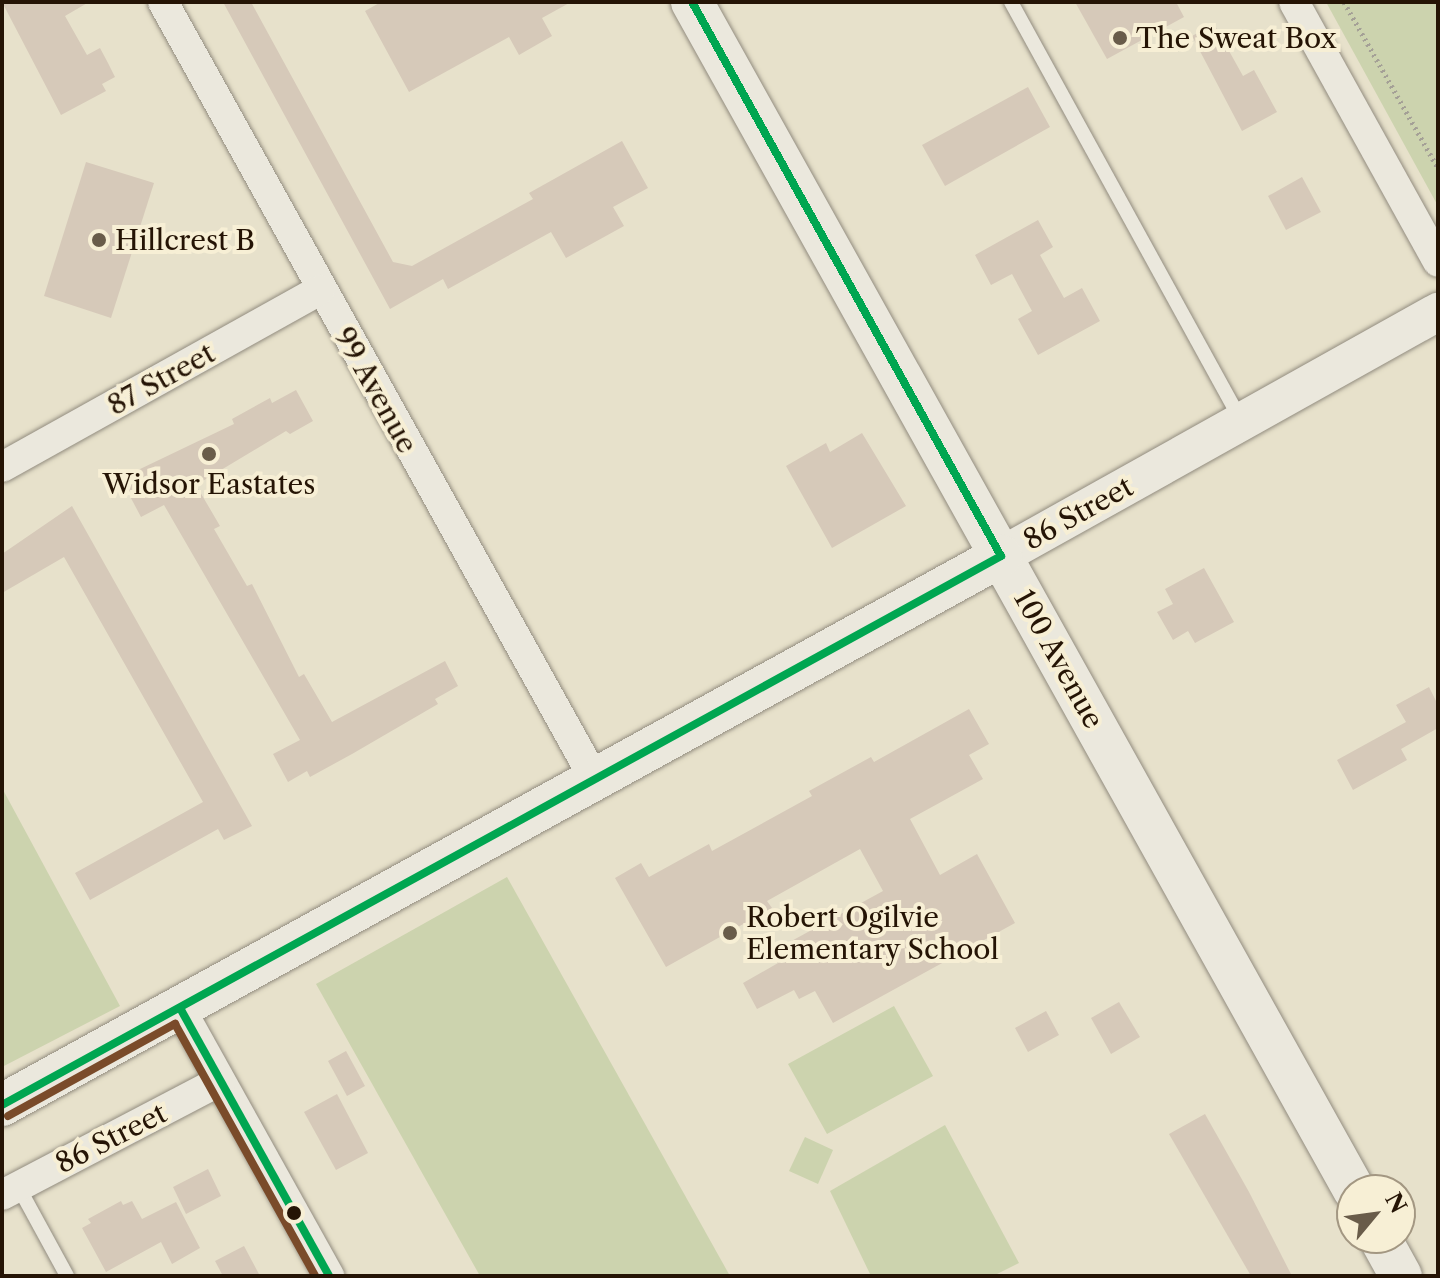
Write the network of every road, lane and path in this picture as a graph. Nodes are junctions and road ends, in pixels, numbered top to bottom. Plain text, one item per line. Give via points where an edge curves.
1 (163, 2) edge
2 (692, 2) edge
3 (1011, 2) edge
4 (1294, 2) edge
5 (1344, 2) edge
6 (1438, 168) edge
7 (1438, 262) edge
8 (320, 290) junction
9 (1438, 312) edge
10 (1241, 420) junction
11 (2, 467) edge
12 (1001, 556) junction
13 (593, 776) junction
14 (180, 1008) junction
15 (220, 1081) junction
16 (2, 1105) edge
17 (1345, 1174) edge
18 (10, 1190) edge
19 (1389, 1254) edge
20 (67, 1276) edge
21 (329, 1276) edge
22 (1401, 1276) edge

1 - 8 street, 99 Avenue
2 - 12 main road, 100 Avenue
3 - 10 lane
4 - 7 street
5 - 6 path
8 - 11 street, 87 Street
8 - 13 street, 99 Avenue
9 - 10 street, 86 Street
10 - 12 street, 86 Street
12 - 13 main road, 86 Street
12 - 17 main road, 100 Avenue
13 - 14 main road, 86 Street
14 - 15 street
14 - 16 main road, 86 Street
15 - 18 street, 86 Street
15 - 21 street
18 - 20 lane
19 - 22 main road

